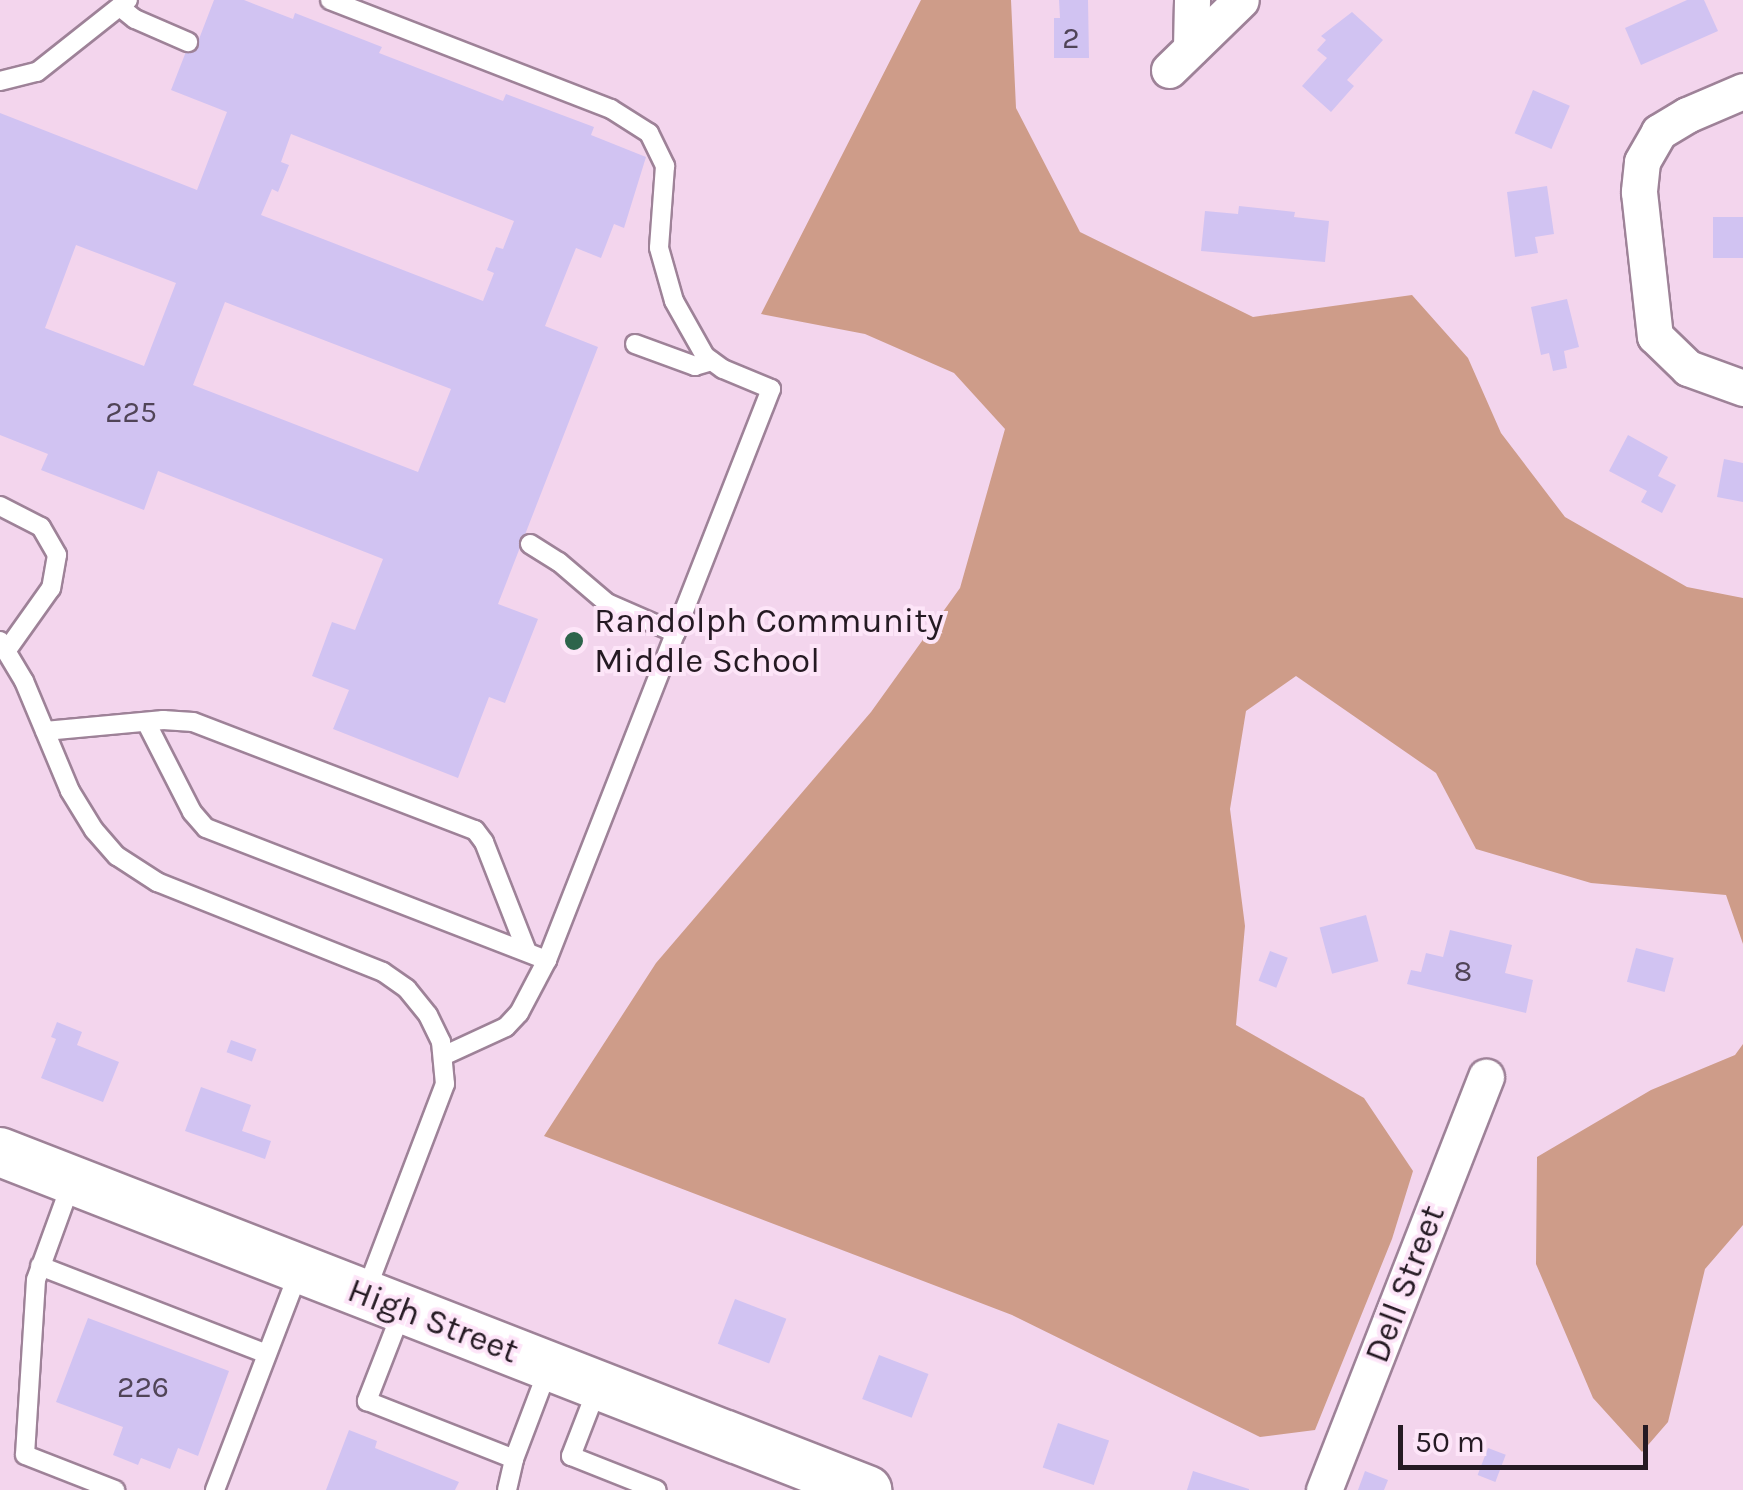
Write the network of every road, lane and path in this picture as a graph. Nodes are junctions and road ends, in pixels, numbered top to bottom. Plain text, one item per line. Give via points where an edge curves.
1 (330, 0) edge
2 (1192, 0) edge
3 (1241, 0) edge
4 (124, 3) edge
5 (188, 42) dead end
6 (0, 81) edge
7 (1743, 91) edge
8 (636, 344) dead end
9 (711, 361) junction
10 (1743, 388) edge
11 (0, 506) edge
12 (530, 544) dead end
13 (676, 633) junction
14 (4, 645) edge
15 (146, 722) junction
16 (45, 731) junction
17 (528, 952) junction
18 (547, 960) junction
19 (444, 1056) junction
20 (1486, 1078) dead end
21 (0, 1152) edge
22 (73, 1180) junction
23 (40, 1266) junction
24 (300, 1270) junction
25 (384, 1302) junction
26 (267, 1354) junction
27 (550, 1366) junction
28 (598, 1385) junction
29 (514, 1458) junction
30 (115, 1490) edge
31 (215, 1490) edge
32 (507, 1490) edge
33 (657, 1490) edge
34 (866, 1490) edge
35 (1324, 1490) edge

1 - 9 lane via 611,110 649,133 665,166 659,233 666,282
2 - 3 street via 1180,59
4 - 5 lane via 135,19
4 - 6 lane via 37,72
7 - 10 street via 1659,132 1642,162 1639,192 1655,336 1688,368
8 - 9 lane via 689,364
9 - 13 lane via 771,388
11 - 14 lane via 41,527 57,555 51,588
12 - 13 lane via 606,604
13 - 18 lane
14 - 16 lane
15 - 16 lane
15 - 17 lane via 206,828
15 - 17 lane via 206,726 475,830
16 - 19 lane via 94,830 130,868 396,979 428,1014
17 - 18 lane
18 - 19 lane via 506,1027
19 - 25 lane via 445,1084
20 - 35 street, Dell Street
21 - 22 main road, High Street
22 - 23 lane
22 - 24 main road, High Street
23 - 26 lane
23 - 30 lane via 24,1455
24 - 25 main road, High Street
24 - 26 lane
25 - 27 main road, High Street
25 - 29 lane via 367,1401
26 - 31 lane
27 - 28 main road, High Street
27 - 29 lane
28 - 33 lane via 571,1456
28 - 34 main road, High Street
29 - 32 lane

